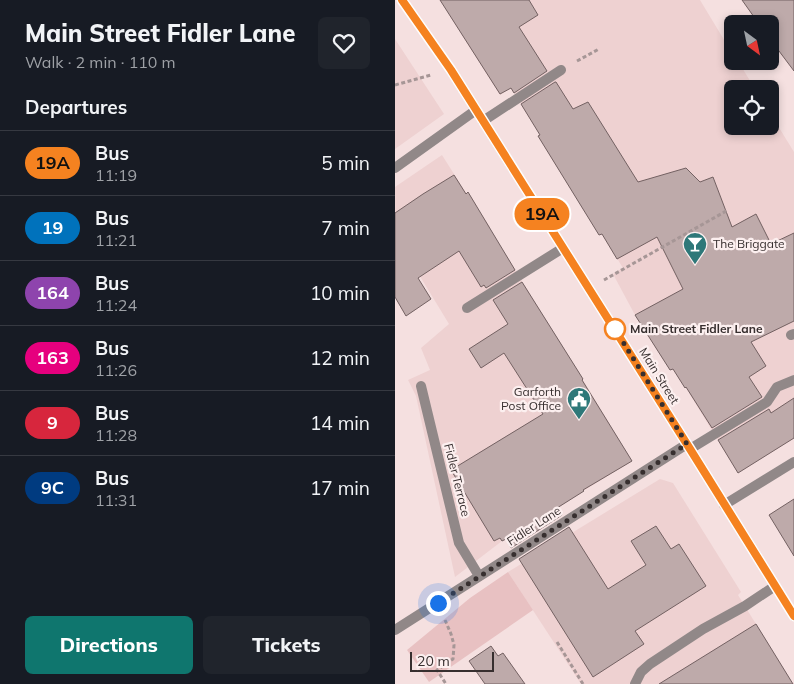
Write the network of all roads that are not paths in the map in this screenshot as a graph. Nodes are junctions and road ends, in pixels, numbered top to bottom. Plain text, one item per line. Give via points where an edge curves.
1 (401, 0) edge
2 (561, 70) road end
3 (476, 110) junction
4 (483, 121) junction
5 (395, 168) edge
6 (563, 248) junction
7 (467, 308) dead end
8 (794, 380) edge
9 (421, 386) dead end
10 (689, 447) junction
11 (794, 462) edge
12 (724, 505) junction
13 (479, 576) junction
14 (775, 586) junction
15 (794, 616) edge
16 (395, 630) edge
17 (635, 684) edge

1 - 3 main road, Main Street
2 - 4 street
3 - 4 main road, Main Street
3 - 5 street
4 - 6 main road, Main Street
6 - 7 street
6 - 10 main road, Main Street
8 - 10 street, Fidler Lane via 777,387 767,402
9 - 13 street, Fidler Terrace via 459,543
10 - 12 main road, Main Street
10 - 13 street, Fidler Lane
11 - 12 street
12 - 14 main road, Main Street
13 - 16 street, Fidler Lane
14 - 15 main road, Main Street
14 - 17 street via 650,664

